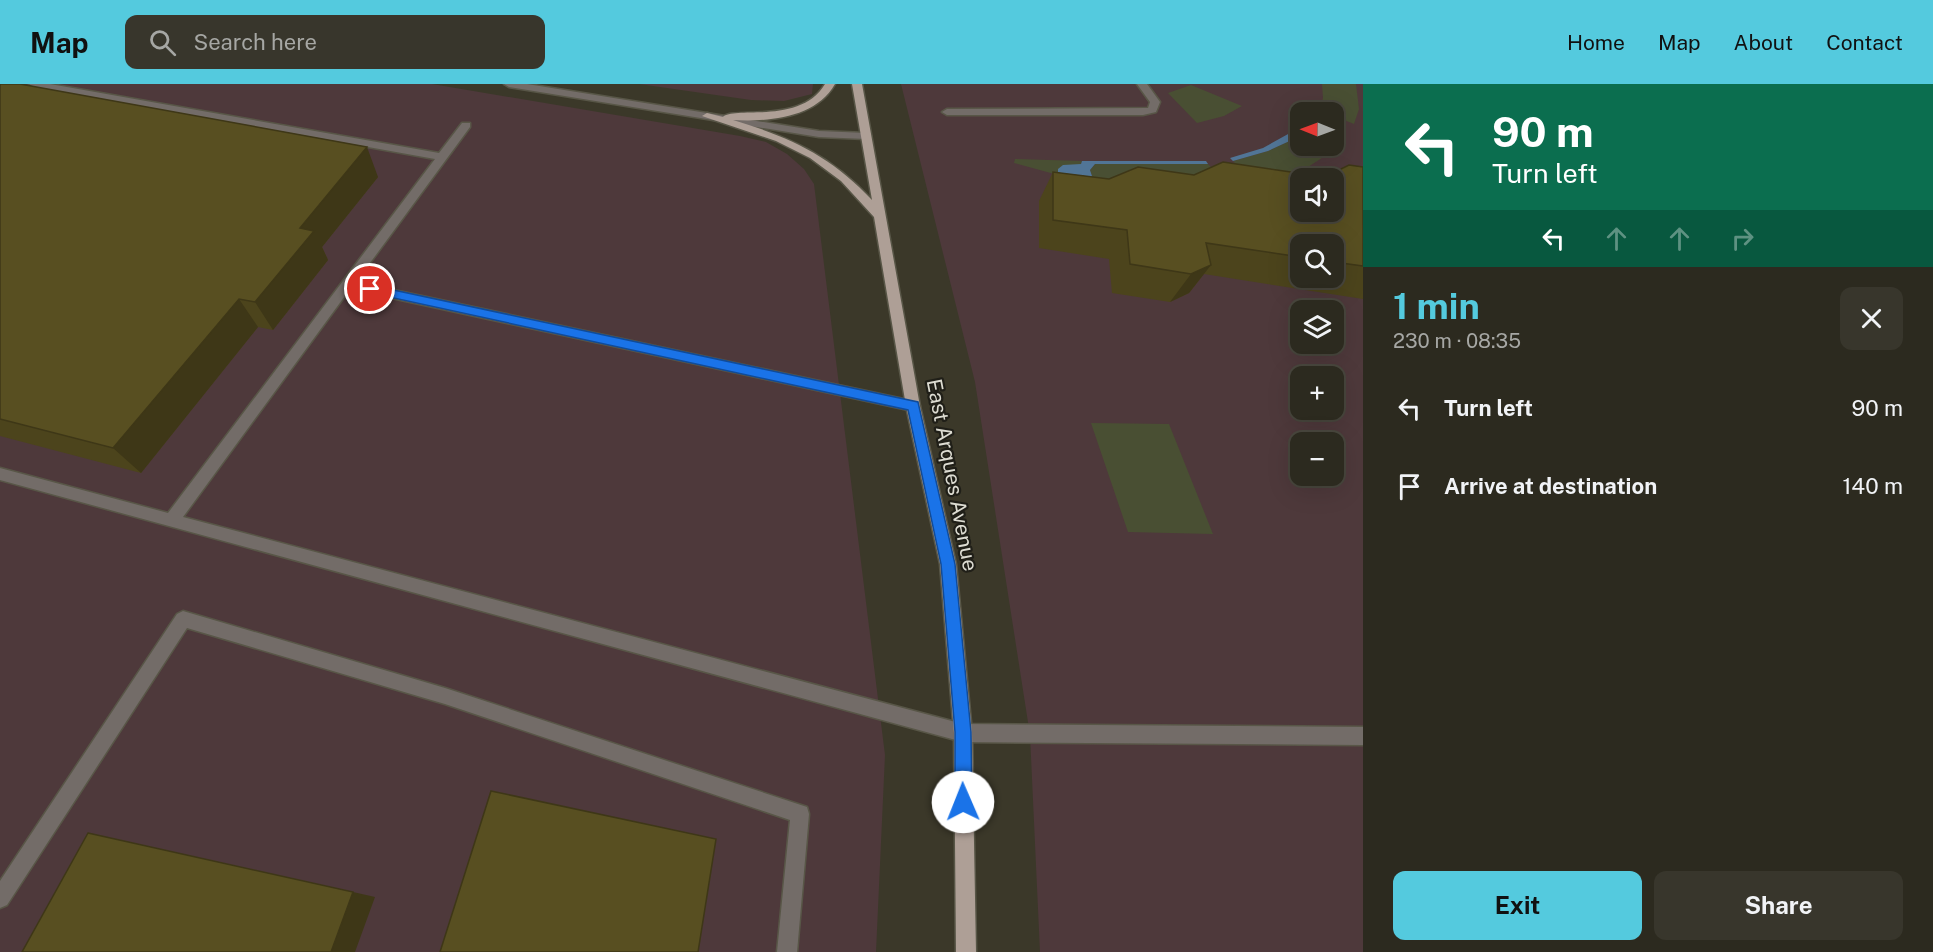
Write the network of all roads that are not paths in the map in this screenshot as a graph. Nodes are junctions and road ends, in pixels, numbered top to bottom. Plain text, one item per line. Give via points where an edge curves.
1 (34, 84) edge
2 (509, 84) edge
3 (830, 84) edge
4 (857, 84) edge
5 (1142, 84) edge
6 (947, 112) dead end
7 (707, 116) junction
8 (466, 125) dead end
9 (866, 136) junction
10 (442, 157) junction
11 (880, 216) junction
12 (347, 284) junction
13 (914, 406) junction
14 (0, 474) edge
15 (171, 521) junction
16 (963, 732) junction
17 (1363, 736) edge
18 (0, 898) edge
19 (787, 952) edge
20 (966, 952) edge

1 - 10 street
2 - 7 street
3 - 7 main road via 822,98 807,106 735,118
4 - 9 main road, East Arques Avenue
5 - 6 street via 1155,102 1152,110 1143,112
7 - 9 street via 819,134
7 - 11 main road via 801,147 844,178
8 - 10 street
9 - 11 main road, East Arques Avenue
10 - 12 street
11 - 13 main road, East Arques Avenue
12 - 13 street
12 - 15 street
13 - 16 main road, East Arques Avenue via 948,564
14 - 15 street
15 - 16 street
16 - 17 street
16 - 20 main road, East Arques Avenue
18 - 19 street via 183,618 445,696 800,814

